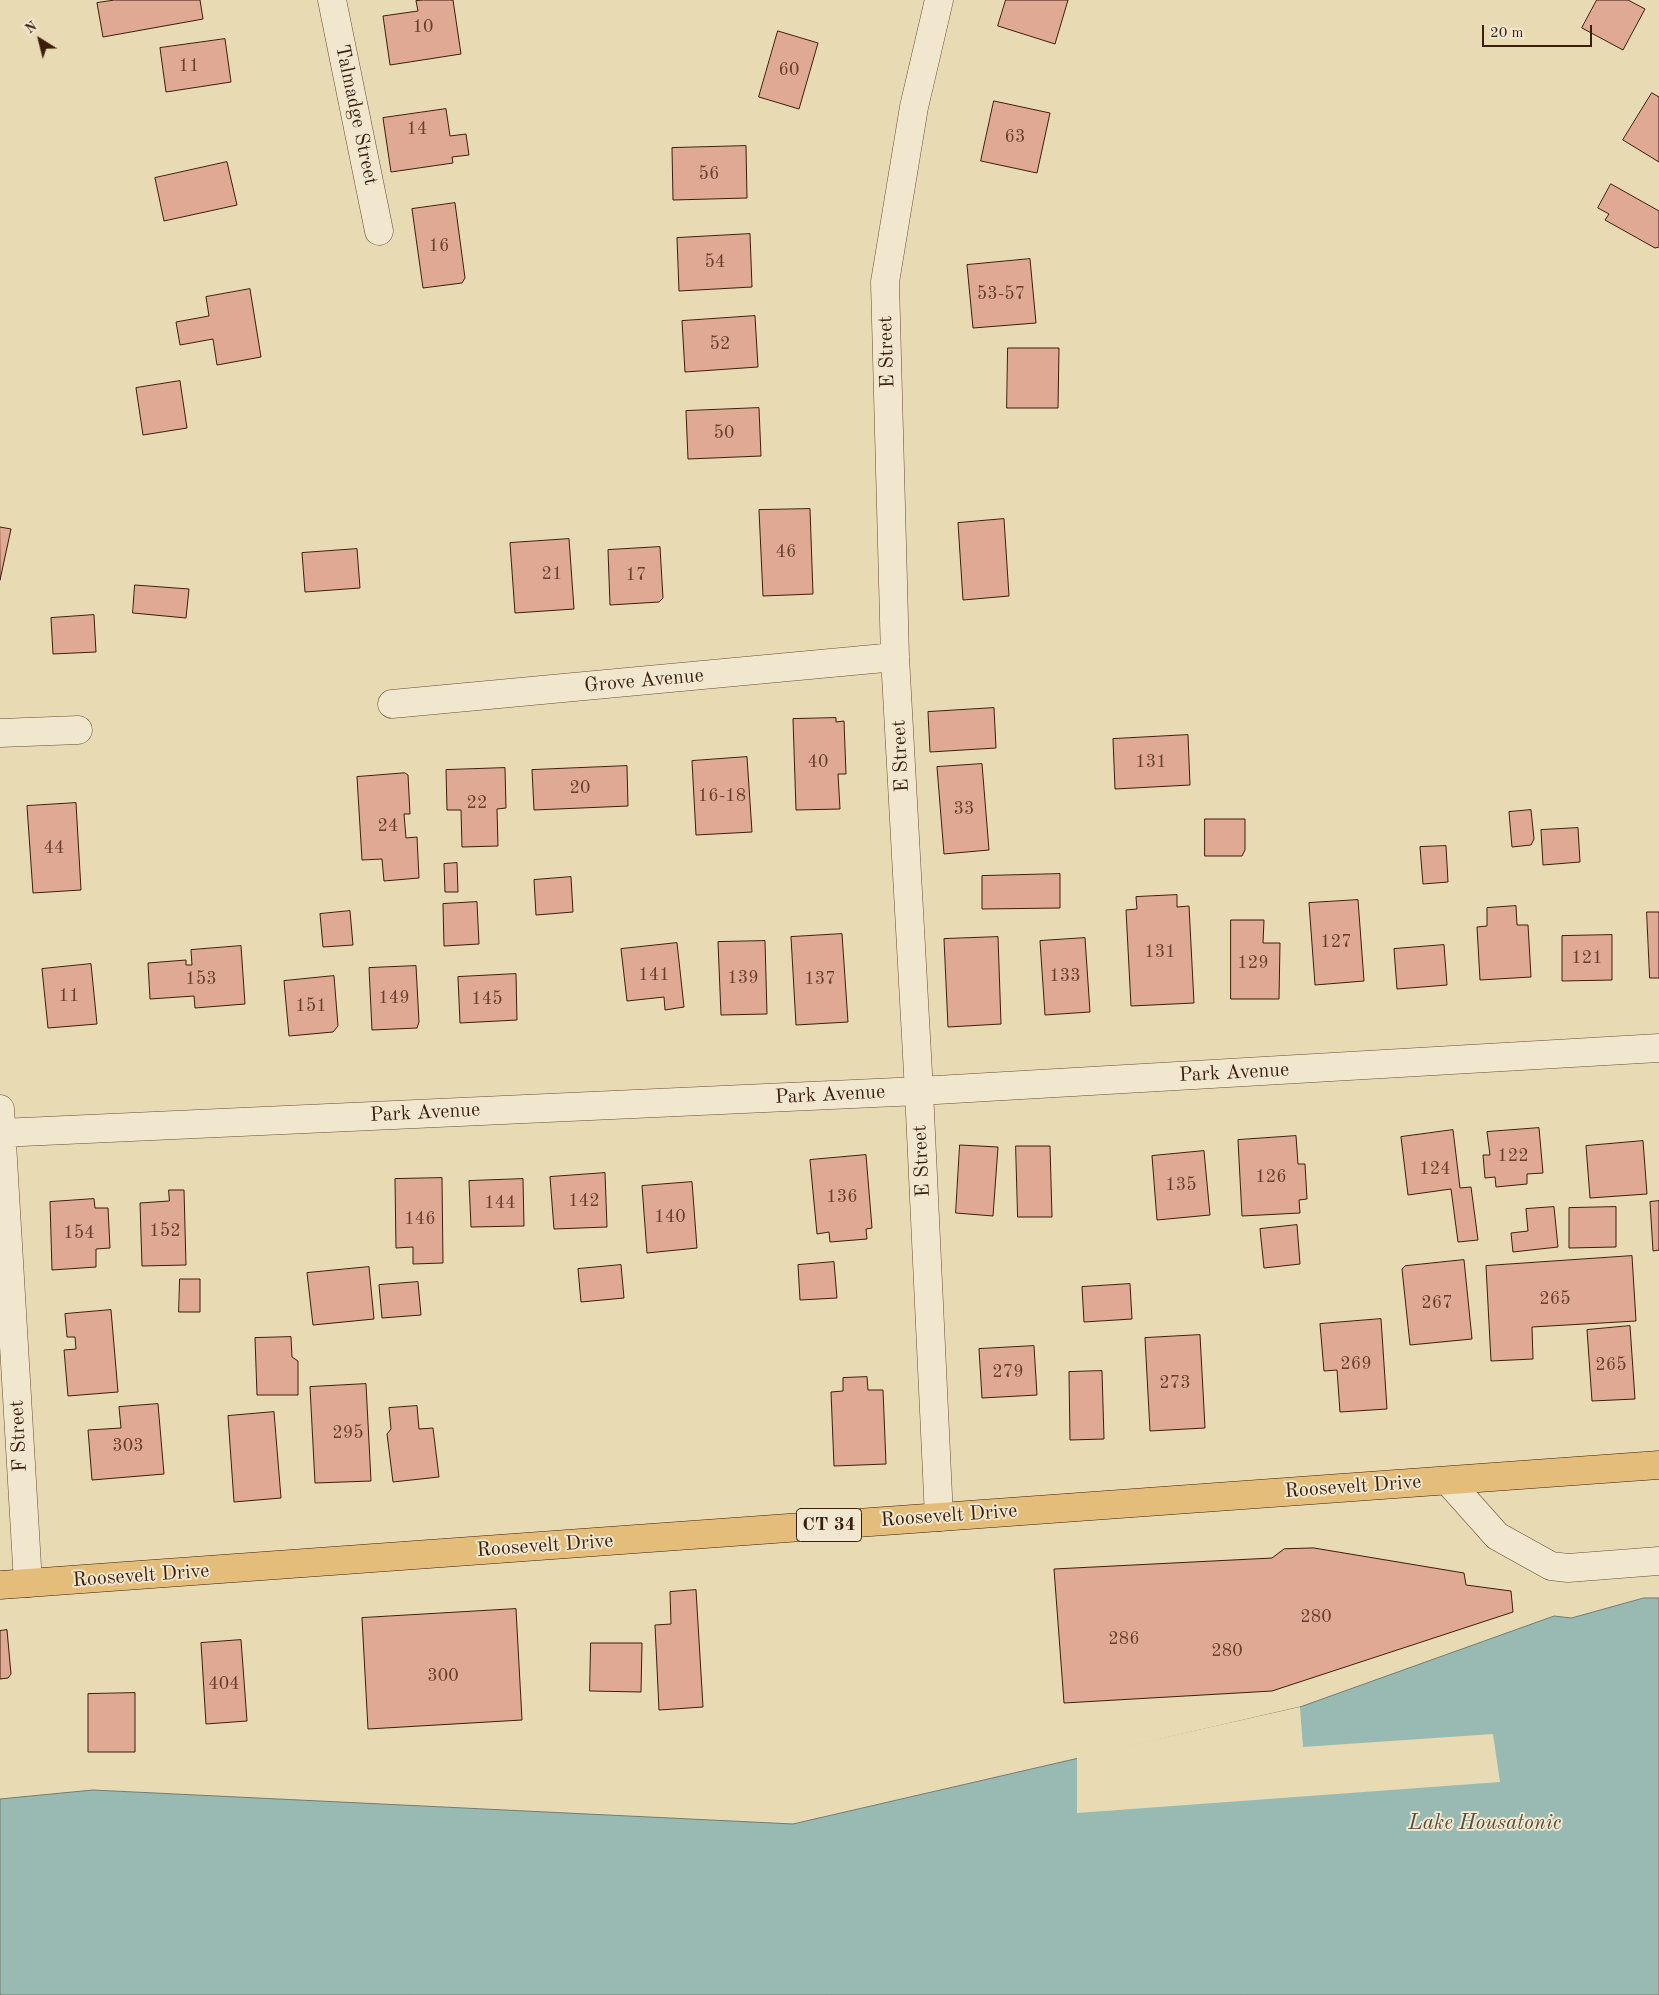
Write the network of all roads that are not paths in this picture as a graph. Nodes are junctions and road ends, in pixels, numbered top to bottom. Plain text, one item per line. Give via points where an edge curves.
1 (332, 0) edge
2 (939, 0) edge
3 (380, 231) dead end
4 (895, 657) junction
5 (392, 704) dead end
6 (78, 730) dead end
7 (0, 733) edge
8 (1659, 1048) edge
9 (919, 1091) junction
10 (0, 1125) edge
11 (1659, 1465) edge
12 (1448, 1480) junction
13 (939, 1517) junction
14 (1659, 1561) edge
15 (28, 1583) junction
16 (0, 1585) edge

1 - 3 street, Talmadge Street
2 - 4 street, E Street via 914,107 885,282
4 - 5 street, Grove Avenue
4 - 9 street, E Street
6 - 7 street
8 - 9 street, Park Avenue
9 - 10 street, Park Avenue
9 - 13 street, E Street
10 - 15 street, F Street
11 - 12 main road, Roosevelt Drive / CT 34
12 - 13 main road, Roosevelt Drive / CT 34
12 - 14 street via 1497,1536 1551,1566 1568,1568
13 - 15 main road, Roosevelt Drive / CT 34
15 - 16 main road, Roosevelt Drive / CT 34

